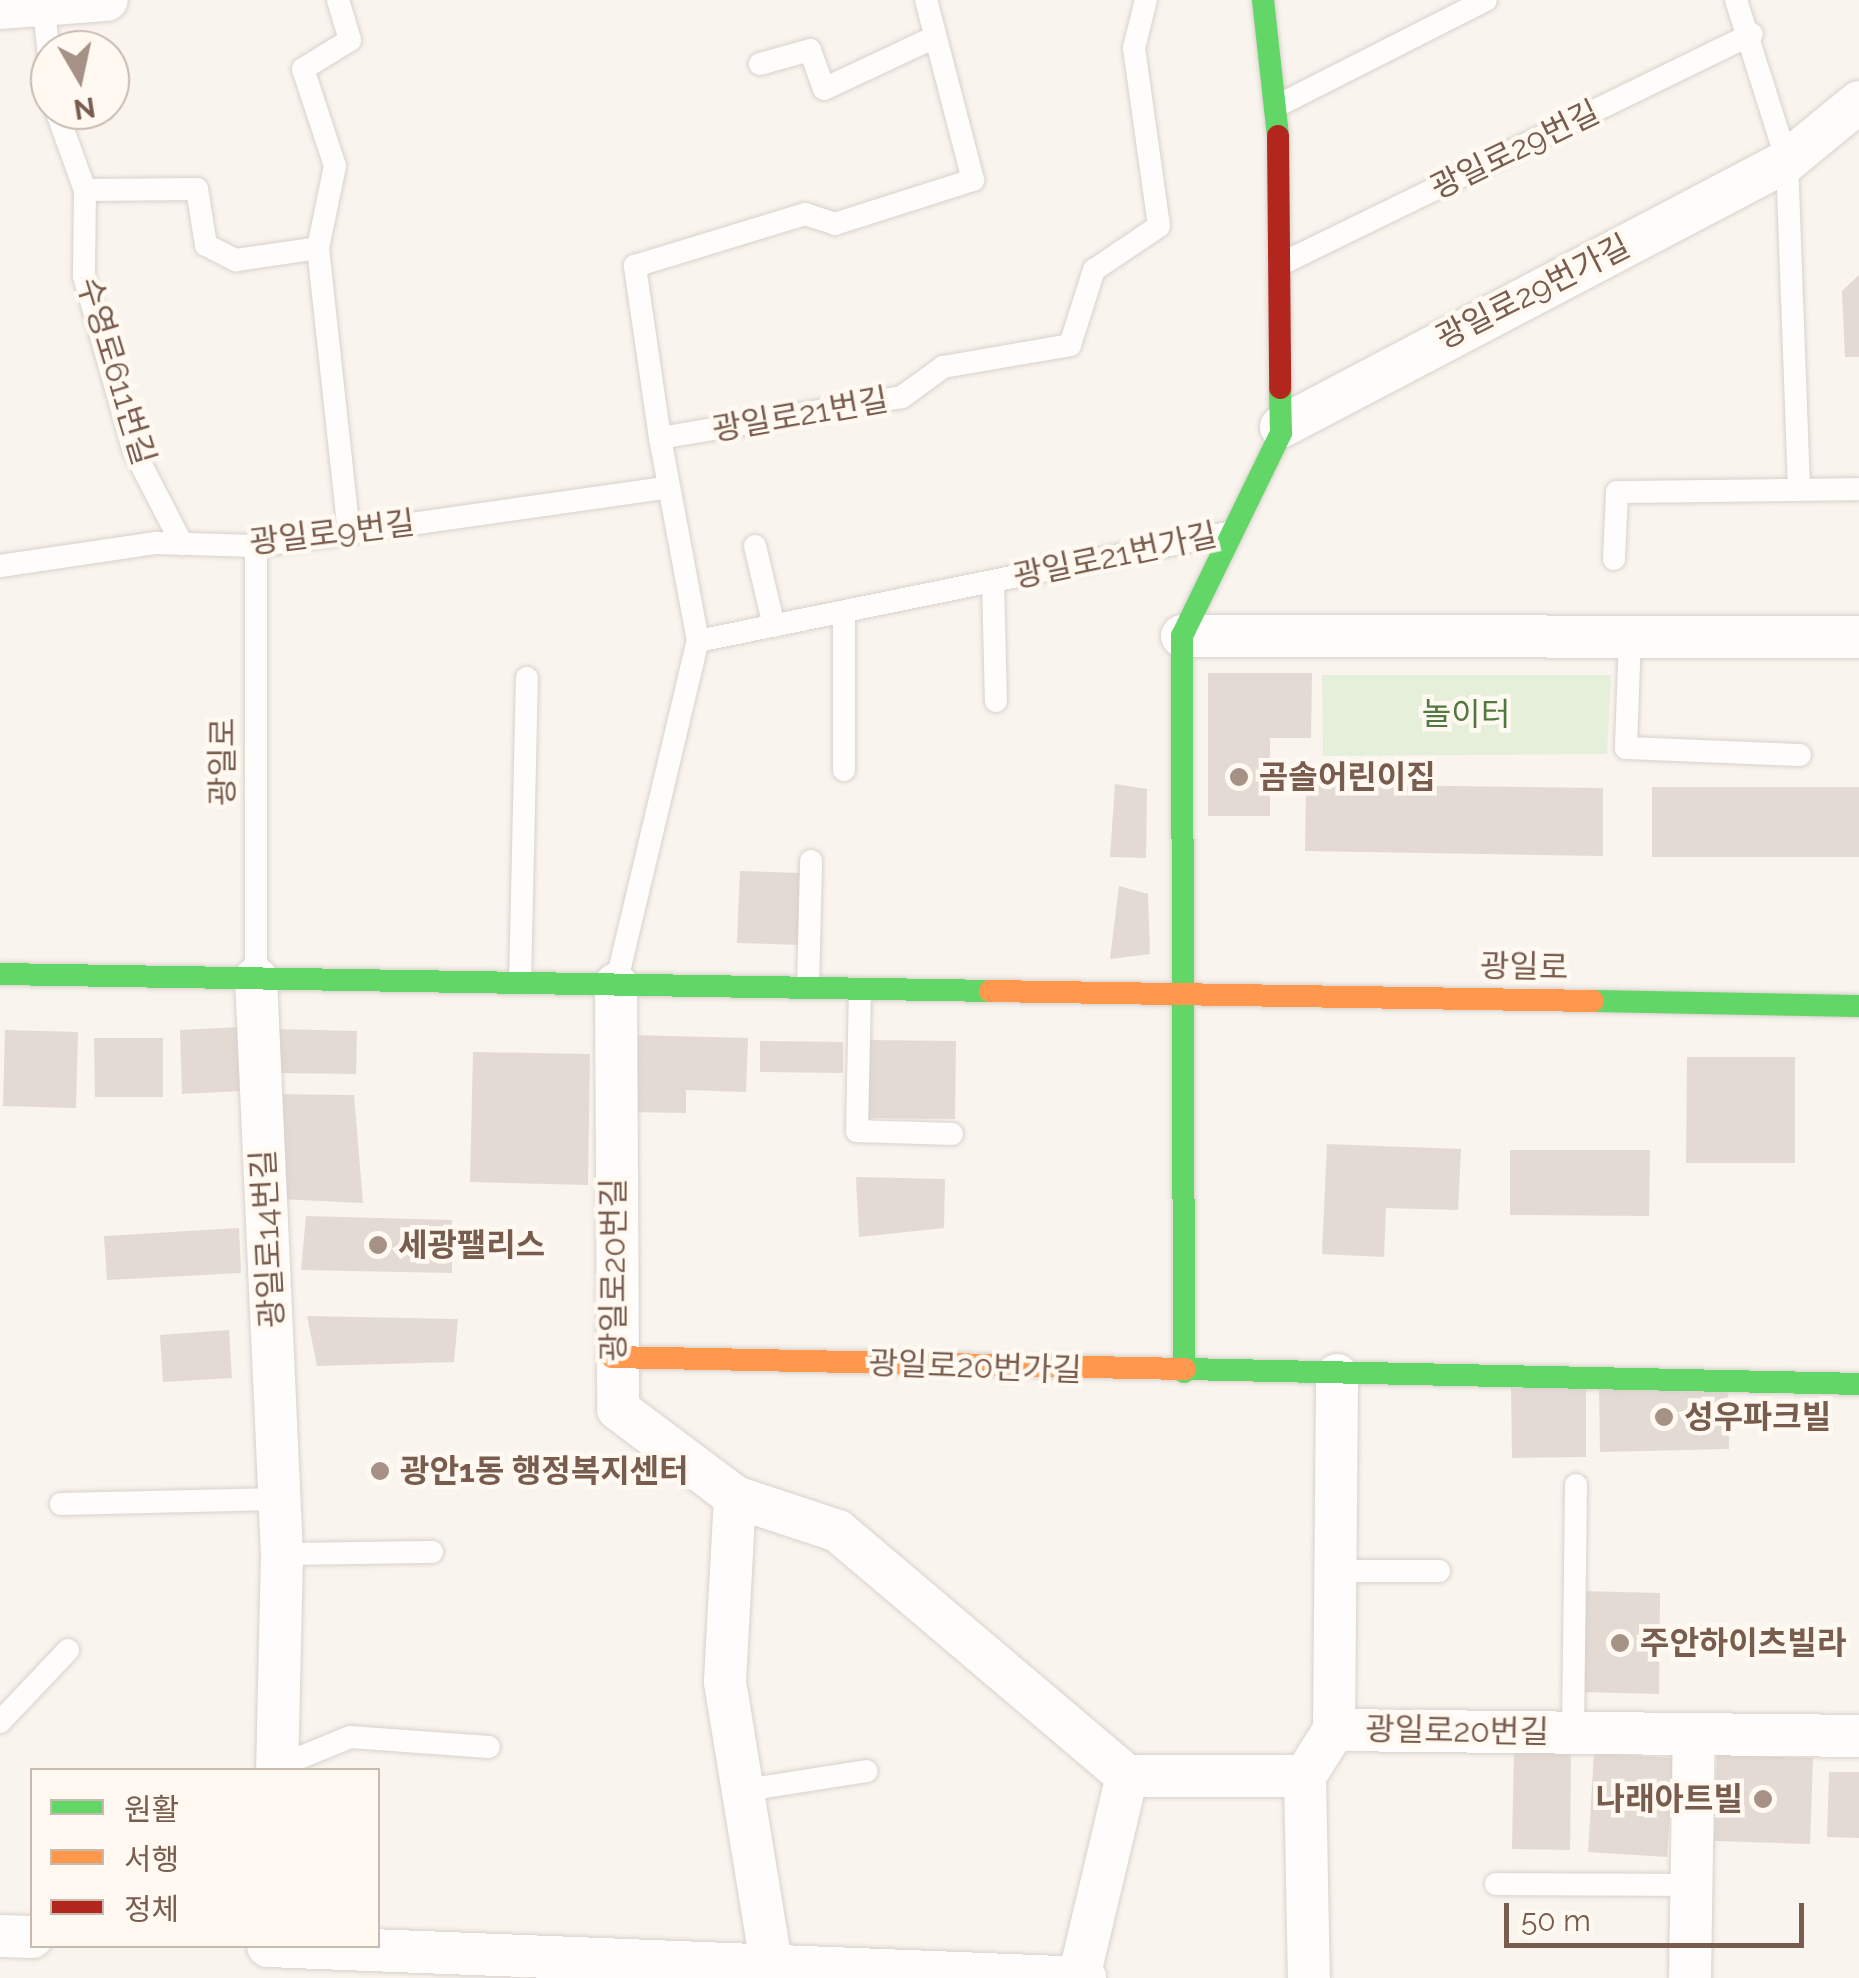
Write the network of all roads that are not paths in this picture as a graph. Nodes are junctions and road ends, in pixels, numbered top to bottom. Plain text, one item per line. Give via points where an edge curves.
1 (106, 0) edge
2 (338, 0) edge
3 (926, 0) edge
4 (1146, 0) edge
5 (1263, 0) edge
6 (1486, 0) edge
7 (1736, 0) edge
8 (43, 6) edge
9 (0, 8) edge
10 (1752, 34) junction
11 (936, 37) junction
12 (760, 64) dead end
13 (1859, 102) edge
14 (1277, 106) junction
15 (63, 130) edge
16 (1787, 160) junction
17 (85, 190) junction
18 (318, 248) junction
19 (1279, 266) junction
20 (1281, 427) junction
21 (660, 438) junction
22 (663, 488) junction
23 (1859, 489) edge
24 (1800, 490) junction
25 (1237, 531) junction
26 (350, 532) junction
27 (182, 544) junction
28 (256, 546) junction
29 (755, 546) dead end
30 (1614, 559) dead end
31 (0, 566) edge
32 (993, 581) junction
33 (844, 612) junction
34 (774, 626) junction
35 (1182, 636) junction
36 (1630, 637) junction
37 (1859, 637) edge
38 (698, 642) junction
39 (527, 678) dead end
40 (996, 701) dead end
41 (1800, 756) dead end
42 (844, 770) dead end
43 (811, 861) dead end
44 (0, 974) edge
45 (256, 978) junction
46 (520, 983) junction
47 (616, 984) junction
48 (808, 988) junction
49 (860, 988) junction
50 (1187, 994) junction
51 (1859, 1006) edge
52 (952, 1134) dead end
53 (612, 1357) junction
54 (1184, 1372) junction
55 (1337, 1375) junction
56 (1859, 1384) edge
57 (1576, 1485) dead end
58 (735, 1497) junction
59 (280, 1499) junction
60 (61, 1504) dead end
61 (432, 1552) dead end
62 (282, 1554) junction
63 (1337, 1571) junction
64 (1439, 1571) dead end
65 (68, 1650) dead end
66 (0, 1722) edge
67 (1334, 1730) junction
68 (1573, 1732) junction
69 (1694, 1735) junction
70 (1859, 1736) edge
71 (488, 1747) dead end
72 (277, 1768) edge
73 (279, 1768) edge
74 (867, 1770) dead end
75 (1126, 1776) junction
76 (1305, 1776) junction
77 (746, 1790) junction
78 (1496, 1884) dead end
79 (1692, 1885) junction
80 (0, 1936) edge
81 (30, 1937) edge
82 (272, 1948) edge
83 (304, 1948) edge
84 (771, 1962) junction
85 (621, 1968) edge
86 (1083, 1975) edge
87 (273, 1978) edge
88 (1309, 1978) edge
89 (1690, 1978) edge

1 - 8 street
2 - 18 lane via 350,40 302,68 334,166
3 - 11 lane
4 - 21 lane, 광일로21번길 via 1134,48 1158,226 1094,270 1070,345 943,367 902,397 863,406
5 - 14 street
6 - 14 lane
7 - 10 lane
8 - 9 street
10 - 16 lane
10 - 19 lane, 광일로29번길
11 - 12 lane via 824,89 810,50
11 - 21 lane via 972,180 835,224 805,214 635,266
13 - 16 street, 광일로29번가길
14 - 19 street
15 - 17 lane, 수영로611번길
16 - 20 street, 광일로29번가길
16 - 24 lane
17 - 18 lane via 197,189 206,246 236,260
17 - 27 lane, 수영로611번길 via 84,276 134,451
18 - 26 lane
19 - 20 street
20 - 25 street
21 - 22 lane
22 - 26 lane, 광일로9번길
22 - 38 lane
23 - 24 lane
24 - 30 lane via 1617,492
25 - 32 lane, 광일로21번가길
25 - 35 street
26 - 28 lane, 광일로9번길
27 - 28 lane, 광일로9번길
27 - 31 lane, 광일로9번길
28 - 45 lane, 광일로
29 - 34 lane
32 - 33 lane, 광일로21번가길
32 - 40 lane, 광일로21번가길
33 - 34 lane, 광일로21번가길
33 - 42 lane
34 - 38 lane, 광일로21번가길
35 - 36 street
35 - 50 street
36 - 37 street
36 - 41 lane via 1626,748
38 - 47 lane
39 - 46 lane
43 - 48 lane
44 - 45 street, 광일로
45 - 46 street, 광일로
45 - 59 street, 광일로14번길
46 - 47 street, 광일로
47 - 48 street, 광일로
47 - 53 street, 광일로20번길
48 - 49 street, 광일로
49 - 50 street, 광일로
49 - 52 lane via 857,1130
50 - 51 street, 광일로
50 - 54 street
53 - 54 street, 광일로20번가길
53 - 58 street, 광일로20번길 via 618,1409
54 - 55 street, 광일로20번가길
55 - 56 street, 광일로20번가길
55 - 63 street
57 - 68 lane, 광일로20번길
58 - 75 street, 광일로20번길 via 838,1531
58 - 77 street via 725,1682
59 - 60 lane
59 - 62 street, 광일로14번길
61 - 62 lane
62 - 72 street, 광일로14번길
63 - 64 lane
63 - 67 street
65 - 66 lane
67 - 68 street, 광일로20번길
67 - 76 street, 광일로20번길
68 - 69 street, 광일로20번길
69 - 70 street, 광일로20번길
69 - 79 street
71 - 73 lane, 광일로14번길 via 350,1737
74 - 77 lane
75 - 76 street
75 - 86 street
76 - 88 street
77 - 84 street
78 - 79 lane
79 - 89 street
80 - 81 street
82 - 87 street
83 - 85 street
84 - 85 street
84 - 86 street

